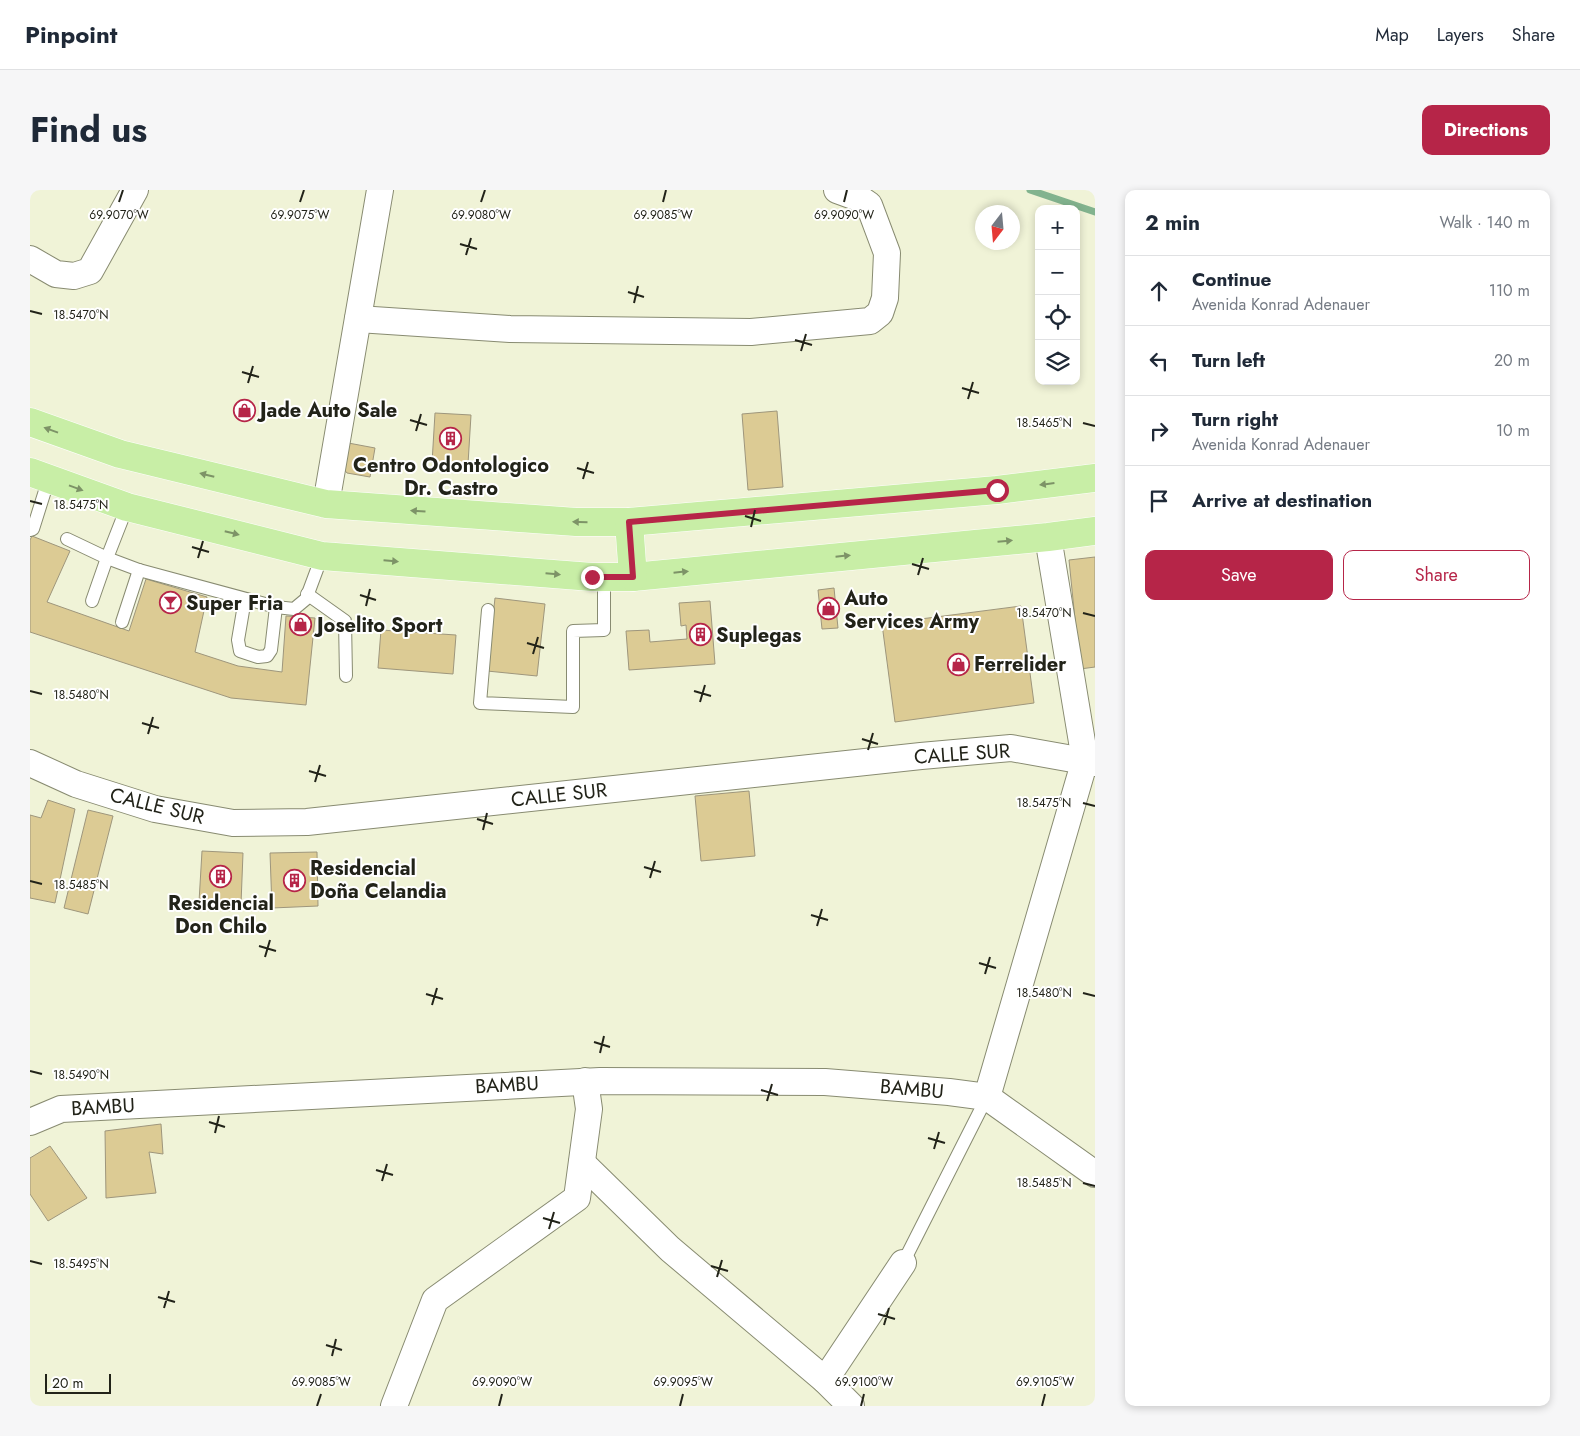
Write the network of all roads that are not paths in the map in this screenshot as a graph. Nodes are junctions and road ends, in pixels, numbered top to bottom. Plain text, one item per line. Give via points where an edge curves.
1 (135, 190) edge
2 (837, 190) edge
3 (385, 191) edge
4 (30, 260) edge
5 (358, 318) junction
6 (30, 422) edge
7 (39, 475) edge
8 (1095, 478) edge
9 (326, 504) junction
10 (127, 507) junction
11 (629, 522) junction
12 (30, 530) edge
13 (1095, 531) edge
14 (1048, 537) junction
15 (67, 539) dead end
16 (322, 556) junction
17 (107, 558) junction
18 (139, 570) junction
19 (604, 577) junction
20 (633, 577) junction
21 (308, 594) junction
22 (245, 599) junction
23 (92, 601) dead end
24 (276, 607) junction
25 (488, 610) dead end
26 (122, 622) dead end
27 (346, 676) dead end
28 (1090, 761) edge
29 (30, 763) edge
30 (585, 1081) junction
31 (987, 1097) junction
32 (30, 1122) edge
33 (582, 1163) junction
34 (1095, 1174) edge
35 (903, 1263) joint
36 (825, 1380) junction
37 (394, 1406) edge
38 (851, 1406) edge

1 - 4 street via 90,271 74,276 56,274
2 - 5 street via 869,205 887,253 885,298 880,313 870,321 751,332 510,329
3 - 5 street
5 - 9 street
9 -> 6 main road via 120,454
7 -> 10 main road
7 - 12 lane via 33,529
8 -> 11 main road via 997,490
11 -> 9 main road via 576,522
10 -> 16 main road
10 - 17 lane
11 - 20 main road
13 - 14 main road
20 -> 14 main road
14 - 28 street
15 - 17 lane
16 -> 19 main road
16 - 21 lane
17 - 18 lane
17 - 23 lane
18 - 22 lane
18 - 26 lane
19 - 20 main road
19 - 25 lane via 604,630 573,631 573,707 480,702
21 - 24 lane via 294,609
21 - 27 lane via 345,621
22 - 24 lane
22 - 24 lane via 238,640 240,652 258,657 268,656 271,650
28 - 29 street, CALLE SUR via 1011,748 307,822 233,823 155,809 76,784
28 - 31 street
30 - 31 street, BAMBU via 825,1082
30 - 32 street, BAMBU via 61,1109
30 - 33 street via 589,1110
31 - 34 street
31 - 35 lane
33 - 36 street via 670,1249
33 - 37 street via 577,1198 435,1300
35 - 36 street
36 - 38 street

